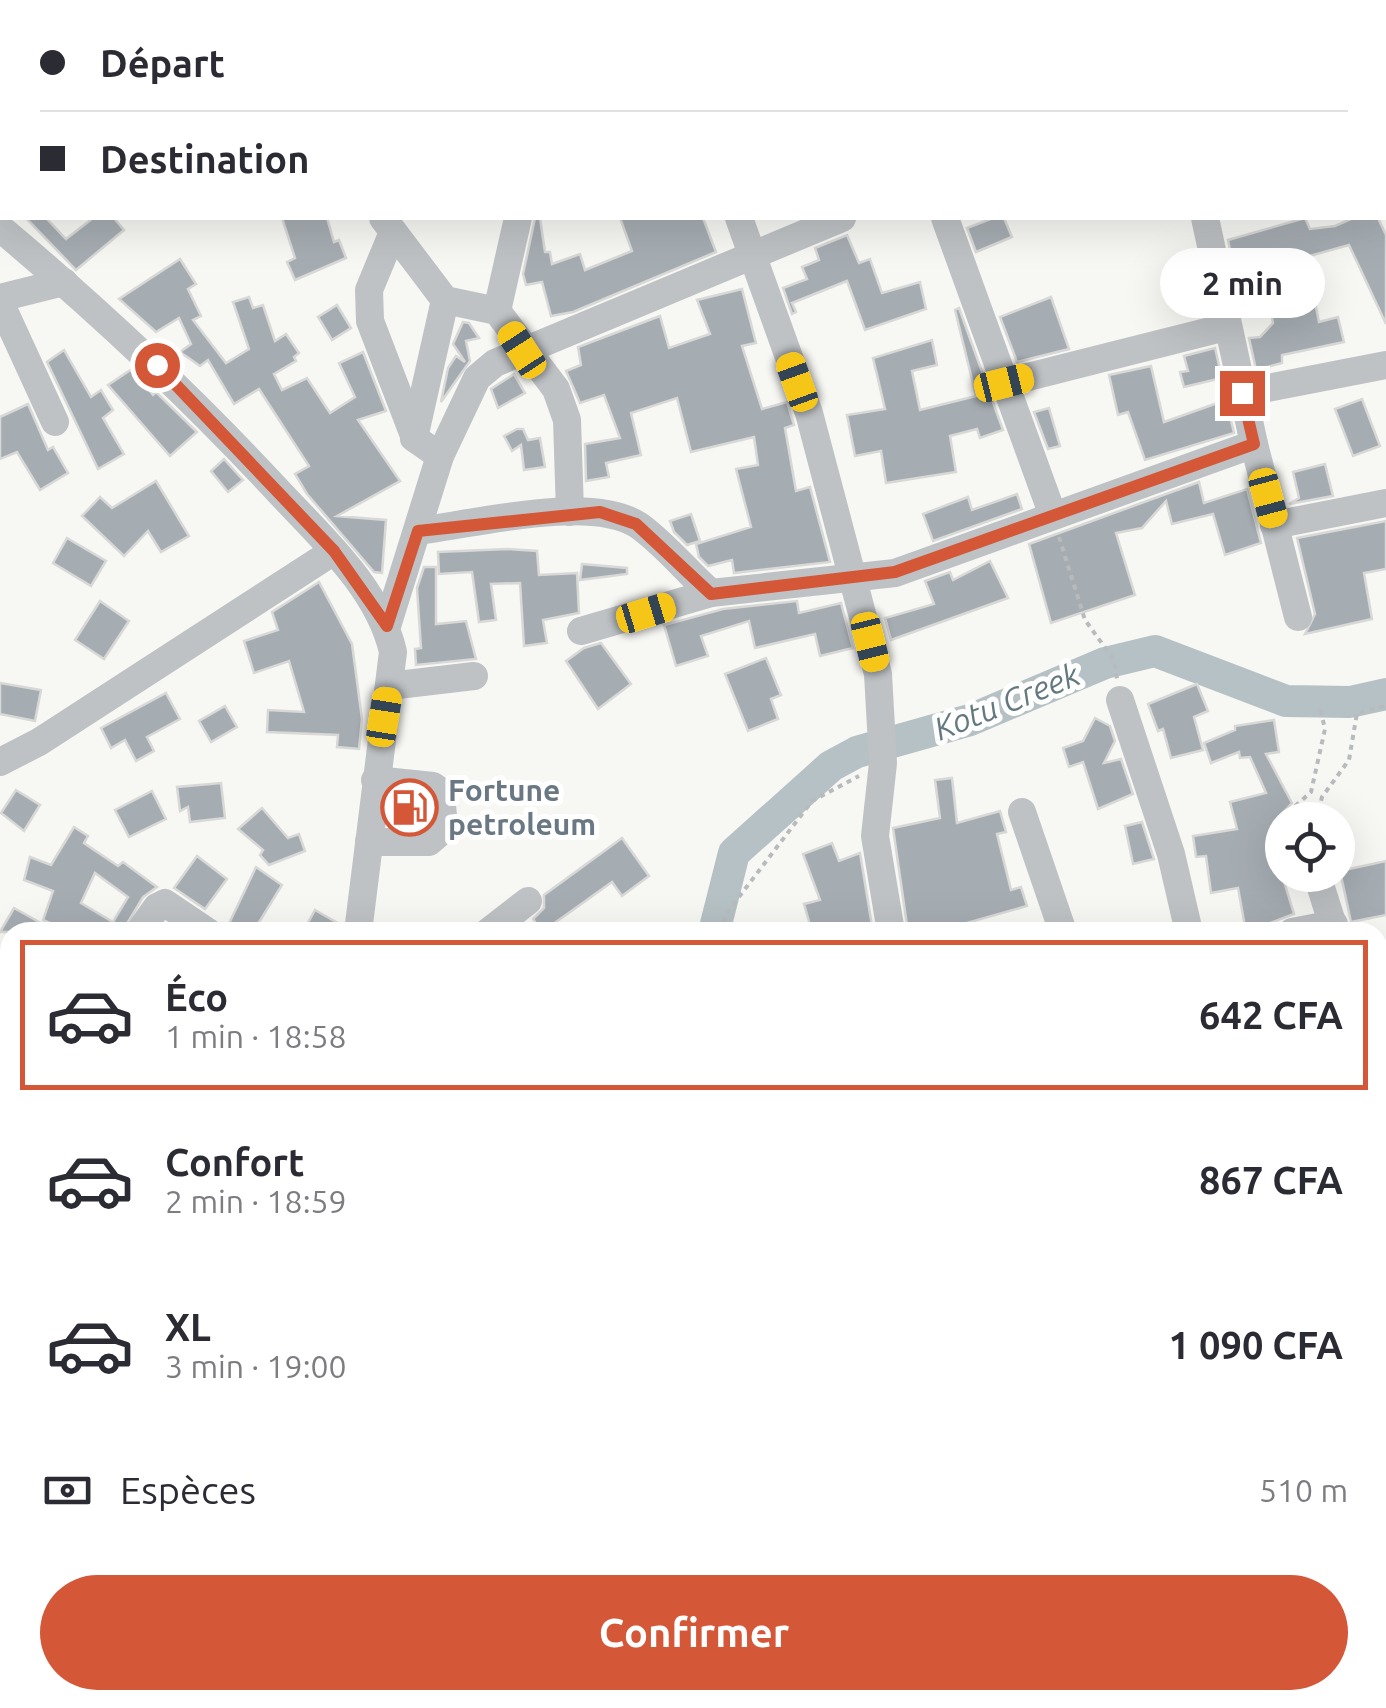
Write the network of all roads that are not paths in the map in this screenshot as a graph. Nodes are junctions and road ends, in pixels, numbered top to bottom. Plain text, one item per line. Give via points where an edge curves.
1 (518, 220) edge
2 (740, 220) edge
3 (837, 220) edge
4 (946, 220) edge
5 (1205, 220) edge
6 (388, 225) edge
7 (0, 228) edge
8 (752, 257) junction
9 (64, 282) junction
10 (0, 300) edge
11 (446, 300) junction
12 (497, 311) junction
13 (1226, 326) junction
14 (522, 350) junction
15 (1386, 366) edge
16 (1004, 383) junction
17 (1242, 393) junction
18 (54, 422) dead end
19 (414, 438) junction
20 (1254, 444) junction
21 (440, 456) junction
22 (1386, 502) edge
23 (570, 512) junction
24 (1052, 513) junction
25 (1274, 524) junction
26 (418, 531) junction
27 (334, 551) junction
28 (853, 578) junction
29 (711, 594) junction
30 (1298, 618) dead end
31 (387, 626) junction
32 (581, 631) dead end
33 (474, 676) dead end
34 (389, 686) junction
35 (1120, 700) road end
36 (0, 762) edge
37 (375, 780) junction
38 (1022, 812) dead end
39 (369, 842) junction
40 (1322, 892) edge
41 (528, 901) dead end
42 (146, 922) edge
43 (193, 922) edge
44 (359, 922) edge
45 (501, 922) edge
46 (889, 922) edge
47 (1060, 922) edge
48 (1187, 922) edge
49 (1332, 922) edge

1 - 12 street
2 - 8 street
3 - 8 street
4 - 16 street
5 - 13 street
6 - 11 street
6 - 19 street via 369,290 370,321
7 - 9 street
8 - 14 street
8 - 28 street via 808,413
9 - 10 street
9 - 27 street via 178,384
10 - 18 street
11 - 12 street
11 - 19 street
12 - 14 street
13 - 16 street
13 - 17 street
14 - 21 street via 477,378
14 - 23 street via 556,389 567,420
15 - 17 street
16 - 24 street
17 - 20 street
19 - 21 street
20 - 24 street
20 - 25 street
21 - 26 street
22 - 25 street
23 - 26 street
23 - 29 street via 600,512 636,524
24 - 28 street via 895,572
25 - 30 street
26 - 31 street
27 - 31 street
27 - 36 street
28 - 29 street
28 - 46 street via 878,674 883,768 875,836
29 - 32 street
31 - 34 street via 393,652
33 - 34 street
34 - 37 street
35 - 48 street
37 - 39 street
37 - 39 street via 433,786 441,792 444,829 430,842
38 - 47 street
39 - 44 street
40 - 49 street
41 - 45 street
42 - 43 street via 165,903

